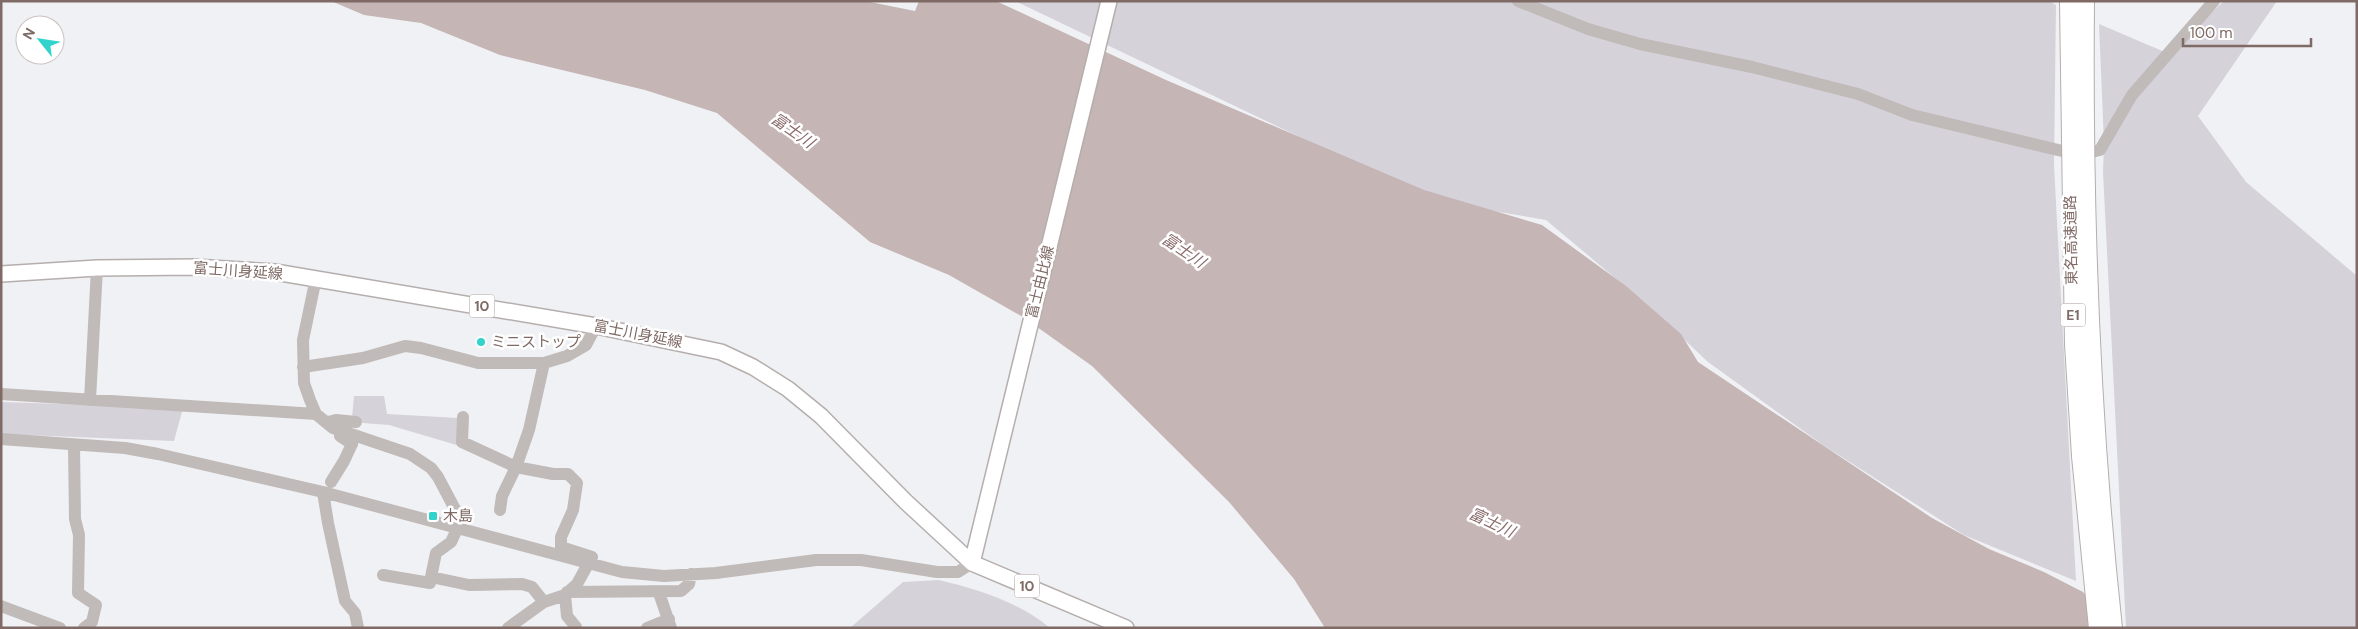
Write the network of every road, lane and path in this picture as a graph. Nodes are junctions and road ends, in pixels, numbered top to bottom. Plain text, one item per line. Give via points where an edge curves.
1 (1109, 1) edge
2 (1518, 1) edge
3 (2069, 1) edge
4 (2085, 1) edge
5 (2214, 1) edge
6 (97, 268) junction
7 (1, 274) edge
8 (316, 278) junction
9 (596, 326) junction
10 (544, 363) junction
11 (303, 367) junction
12 (1, 394) edge
13 (90, 400) junction
14 (316, 414) junction
15 (463, 417) dead end
16 (356, 422) dead end
17 (331, 425) junction
18 (1, 439) edge
19 (74, 444) junction
20 (516, 467) junction
21 (327, 487) junction
22 (500, 510) dead end
23 (458, 527) junction
24 (972, 563) junction
25 (589, 564) junction
26 (691, 574) junction
27 (383, 575) dead end
28 (430, 582) dead end
29 (659, 593) junction
30 (566, 594) junction
31 (544, 602) junction
32 (1, 606) edge
33 (670, 623) edge
34 (576, 627) edge
35 (60, 628) edge
36 (84, 628) edge
37 (358, 628) edge
38 (508, 628) edge
39 (647, 628) edge
40 (1126, 628) edge
41 (2098, 628) edge
42 (2113, 628) edge

1 - 24 main road, 富士由比線
2 - 5 street via 1588,29 1640,44 1761,69 1858,94 1921,118 2079,155 2100,150 2132,95
3 - 41 highway, 東名高速道路 / E1, bridge via 2074,344 2080,456
4 - 42 highway, 東名高速道路 / E1, bridge via 2084,116 2090,370 2100,515
6 - 7 main road, 富士川身延線 / 10
6 - 8 main road, 富士川身延線 / 10 via 240,268
6 - 13 street
8 - 9 main road, 富士川身延線 / 10
8 - 11 street via 302,340
9 - 10 street via 586,345 567,356
9 - 24 main road, 富士川身延線 / 10 via 721,352 788,389 821,416
10 - 11 street via 478,363 405,346 363,358
10 - 20 street via 530,430
11 - 14 street via 304,384
12 - 13 street
13 - 14 street
14 - 17 street
15 - 20 street via 462,442
16 - 17 street via 336,420
17 - 21 street via 352,444
17 - 23 street via 410,454 431,468 457,513
18 - 19 street
19 - 21 street via 125,448
19 - 36 street via 75,519 79,535 78,593 96,605 92,622
20 - 22 street via 502,496
20 - 25 street via 573,476 577,483 573,510 561,537 561,547 592,557
21 - 23 street
21 - 37 street via 328,523 345,601 355,613
23 - 25 street
23 - 31 street via 451,542 436,554 431,577 469,585 522,584 532,587
24 - 26 street via 958,572 937,572 861,560 816,560
24 - 40 main road, 富士川身延線 / 10
25 - 26 street via 622,572 664,576
25 - 30 street via 577,584
26 - 29 street via 689,584 681,591
27 - 28 street
29 - 30 street
29 - 33 street
30 - 31 street
30 - 34 street via 567,616
31 - 38 street
32 - 35 street
33 - 39 street

